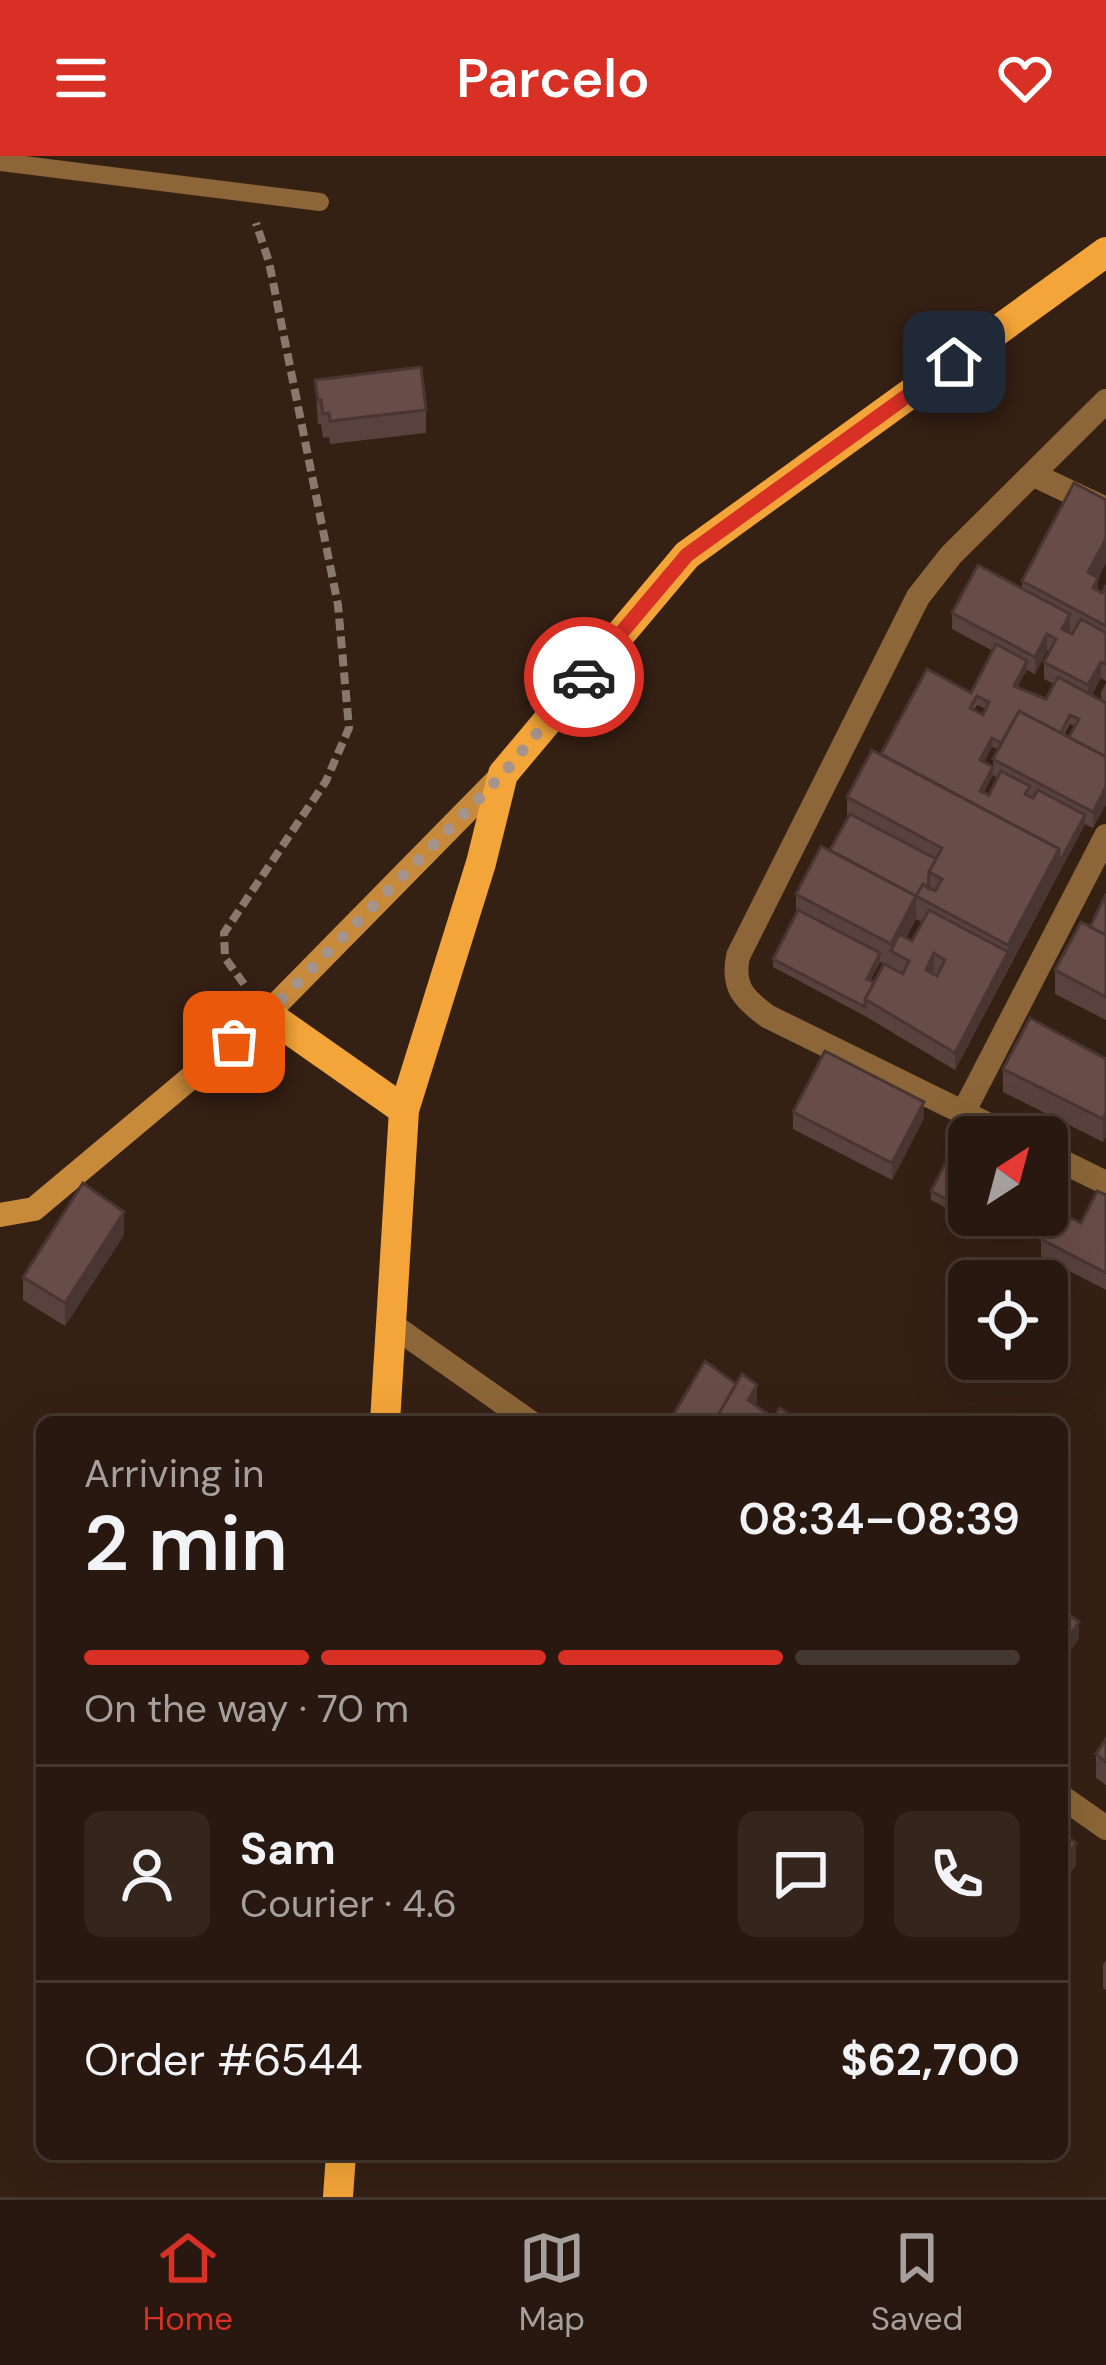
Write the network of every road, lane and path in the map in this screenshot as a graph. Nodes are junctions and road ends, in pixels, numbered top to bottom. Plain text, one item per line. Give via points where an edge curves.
1 (0, 162) edge
2 (246, 192) junction
3 (320, 202) dead end
4 (1106, 252) edge
5 (1106, 401) edge
6 (1034, 475) junction
7 (1106, 509) edge
8 (503, 774) junction
9 (1106, 836) edge
10 (267, 1014) junction
11 (404, 1110) junction
12 (963, 1112) junction
13 (971, 1116) edge
14 (1068, 1164) edge
15 (1106, 1183) edge
16 (0, 1215) edge
17 (391, 1324) junction
18 (385, 1416) edge
19 (521, 1416) edge
20 (1068, 1801) edge
21 (1106, 1828) edge
22 (341, 2160) edge
23 (338, 2197) edge

1 - 2 lane
2 - 3 lane
2 - 10 path via 269,262 334,582 349,728 326,782 224,934 225,958
4 - 8 main road via 687,555
5 - 6 street
6 - 7 street
6 - 12 street via 918,597 735,974 738,990 767,1016
8 - 10 main road
8 - 11 main road
9 - 12 street
10 - 11 main road
10 - 16 main road via 34,1209
11 - 17 main road
12 - 13 street
14 - 15 street
17 - 18 main road
17 - 19 street
20 - 21 street
22 - 23 main road

